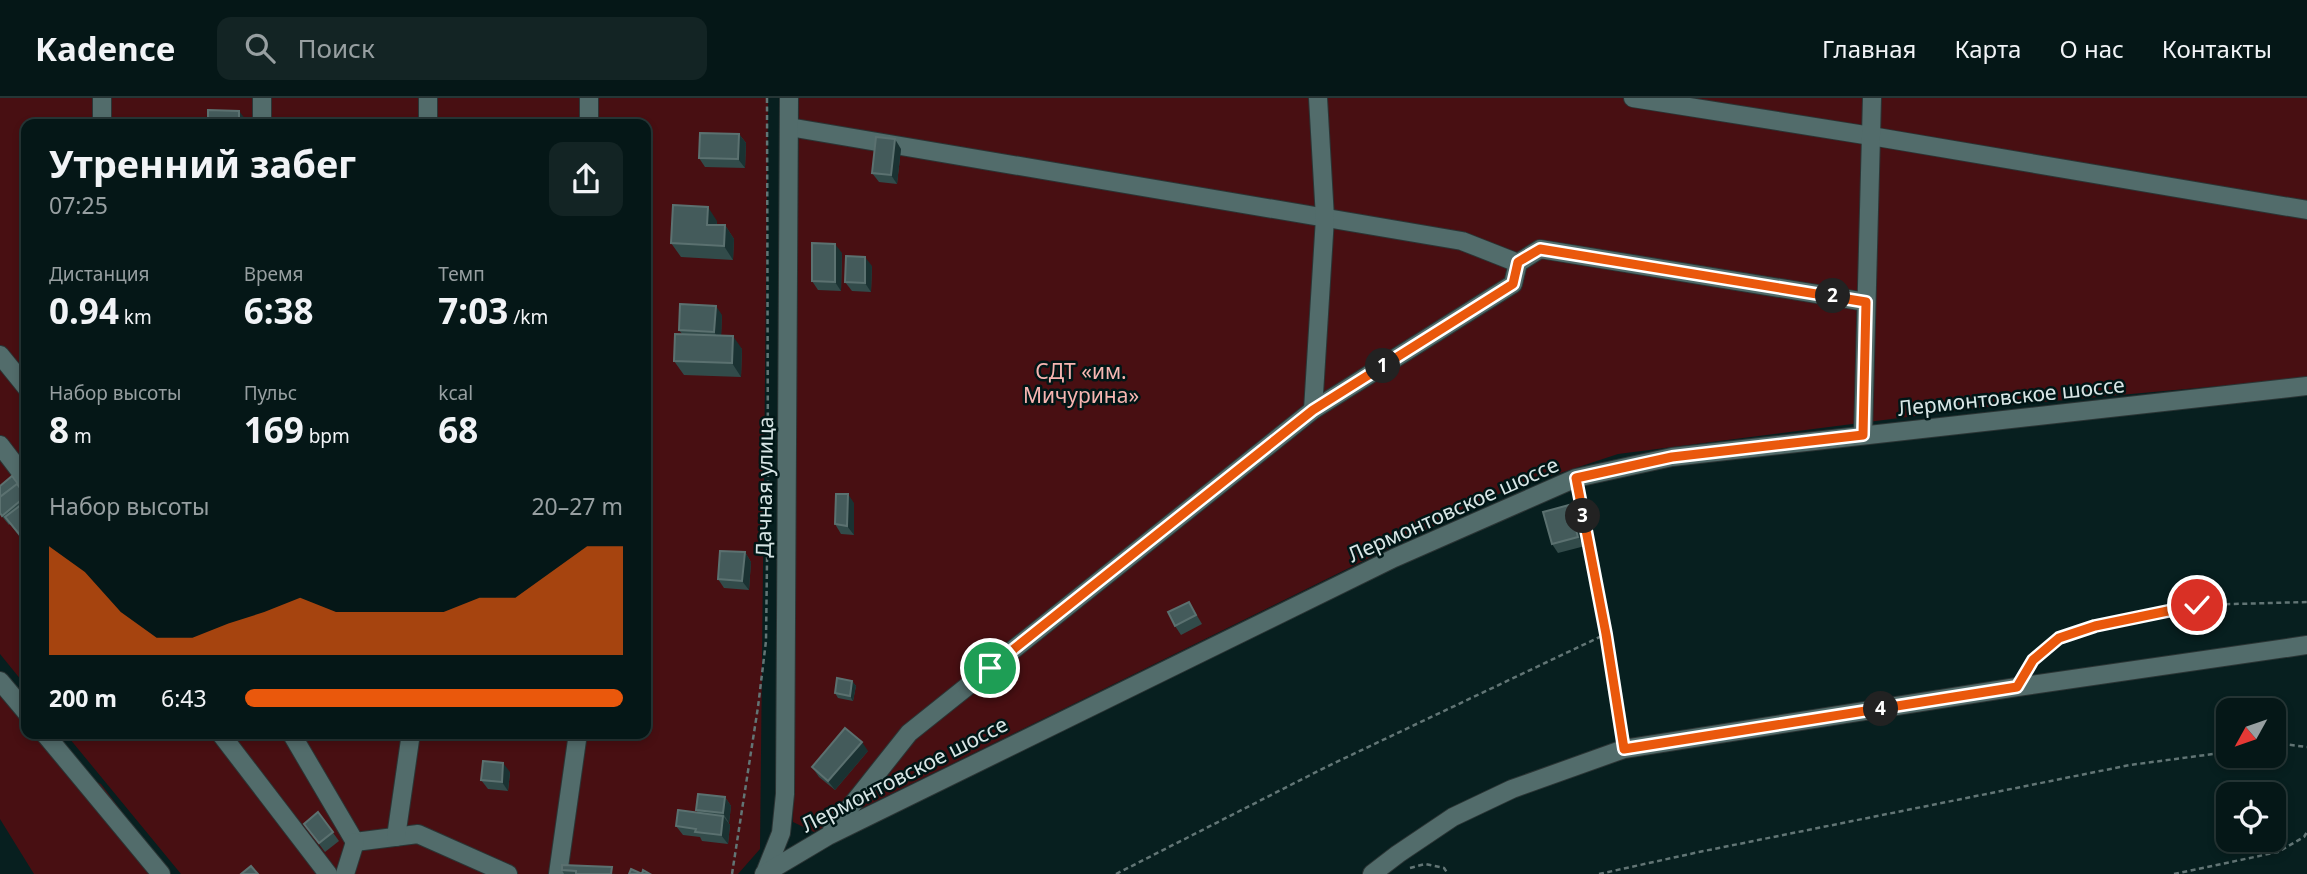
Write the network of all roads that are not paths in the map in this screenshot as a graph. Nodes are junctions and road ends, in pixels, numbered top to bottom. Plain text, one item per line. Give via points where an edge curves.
1 (102, 98) edge
2 (262, 98) edge
3 (428, 98) edge
4 (589, 98) edge
5 (789, 98) edge
6 (1318, 98) edge
7 (1633, 98) edge
8 (1872, 98) edge
9 (102, 119) edge
10 (262, 119) edge
11 (428, 119) edge
12 (589, 119) edge
13 (789, 127) junction
14 (1871, 136) junction
15 (2307, 210) edge
16 (1325, 218) junction
17 (1518, 262) junction
18 (1866, 302) junction
19 (0, 355) edge
20 (21, 381) edge
21 (2307, 386) edge
22 (1313, 410) junction
23 (1863, 435) junction
24 (0, 445) edge
25 (21, 472) edge
26 (2307, 645) edge
27 (0, 681) edge
28 (21, 706) edge
29 (49, 739) edge
30 (225, 739) edge
31 (295, 739) edge
32 (410, 739) edge
33 (577, 739) edge
34 (396, 836) junction
35 (828, 836) junction
36 (355, 842) junction
37 (161, 874) edge
38 (328, 874) edge
39 (345, 874) edge
40 (508, 874) edge
41 (558, 874) edge
42 (765, 874) edge
43 (1372, 874) edge

1 - 9 street
2 - 10 street
3 - 11 street
4 - 12 street
5 - 13 street, Дачная улица
6 - 16 street
7 - 14 street
8 - 14 street
13 - 16 street
13 - 42 street, Дачная улица via 785,794 780,833
14 - 15 street
14 - 18 street
16 - 17 street via 1462,241
16 - 22 street
17 - 18 street via 1540,249
17 - 22 street via 1513,284
18 - 23 street
19 - 20 street
21 - 23 street, Лермонтовское шоссе
22 - 35 street via 909,733
23 - 35 street, Лермонтовское шоссе via 1672,457 1576,478 1394,558
24 - 25 street
26 - 43 street via 1624,749 1512,789 1453,817
27 - 28 street
29 - 37 street
30 - 38 street
31 - 36 street
32 - 34 street
33 - 41 street
34 - 36 street
34 - 40 street via 418,834
35 - 42 street, Лермонтовское шоссе
36 - 39 street

